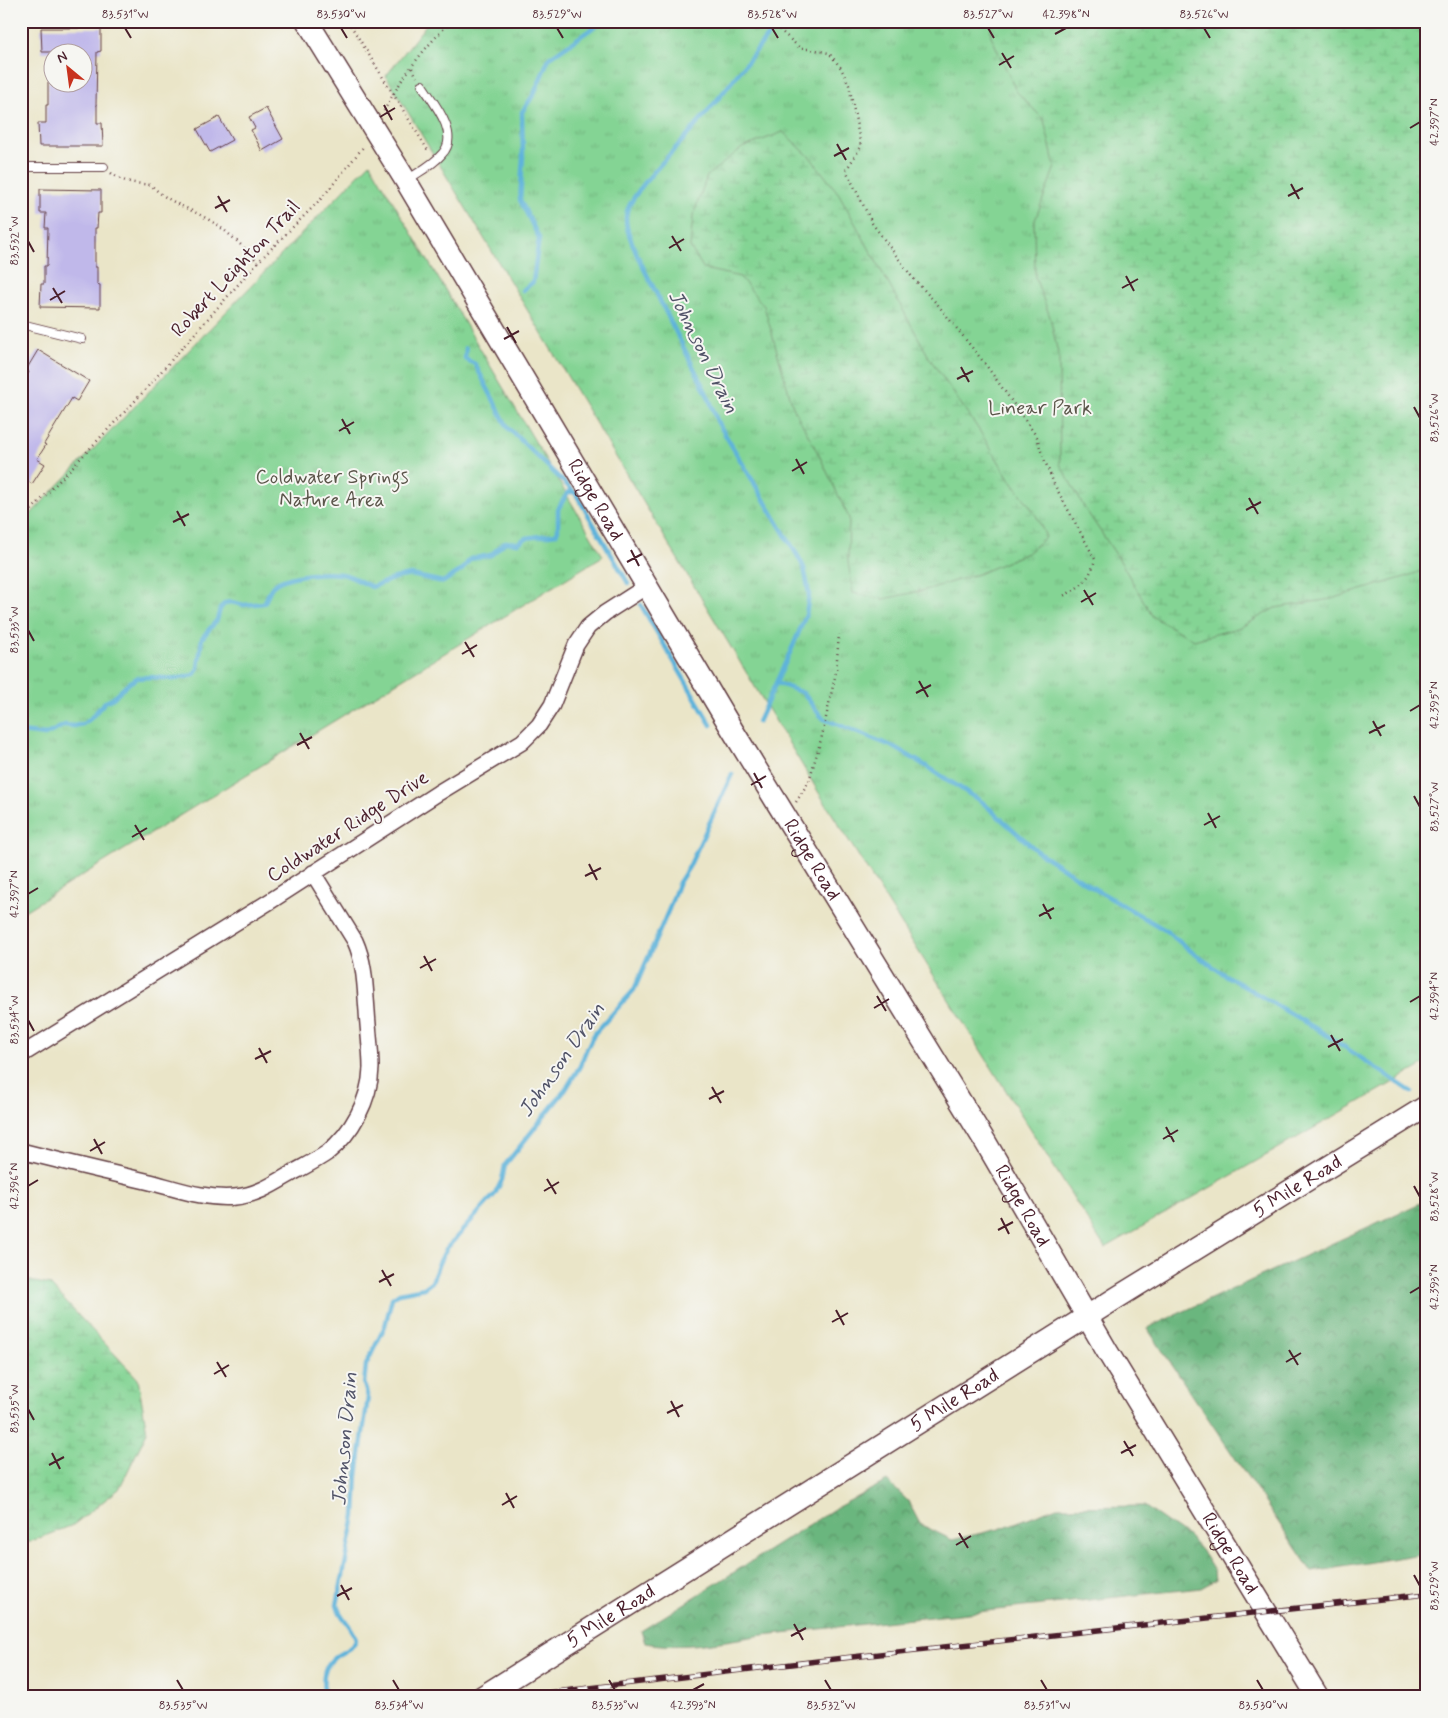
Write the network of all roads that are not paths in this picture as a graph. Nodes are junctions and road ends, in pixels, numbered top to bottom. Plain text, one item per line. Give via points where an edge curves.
1 (307, 21) edge
2 (422, 85) dead end
3 (21, 167) edge
4 (104, 167) road end
5 (406, 181) junction
6 (21, 324) edge
7 (82, 339) dead end
8 (647, 586) junction
9 (313, 873) junction
10 (21, 1055) edge
11 (1427, 1106) edge
12 (21, 1151) edge
13 (1088, 1317) junction
14 (482, 1697) edge
15 (1318, 1697) edge

1 - 5 street, Ridge Road
2 - 5 lane via 448,126 449,141 444,153
3 - 4 lane
5 - 8 street, Ridge Road
6 - 7 lane
8 - 9 street, Coldwater Ridge Drive via 588,627 576,645 552,705 522,742
8 - 13 street, Ridge Road via 986,1143
9 - 10 street, Coldwater Ridge Drive
9 - 12 street via 359,950 365,989 371,1068 368,1089 356,1119 335,1145 266,1188 234,1197 195,1193
11 - 13 street, 5 Mile Road
13 - 14 street, 5 Mile Road
13 - 15 street, Ridge Road

